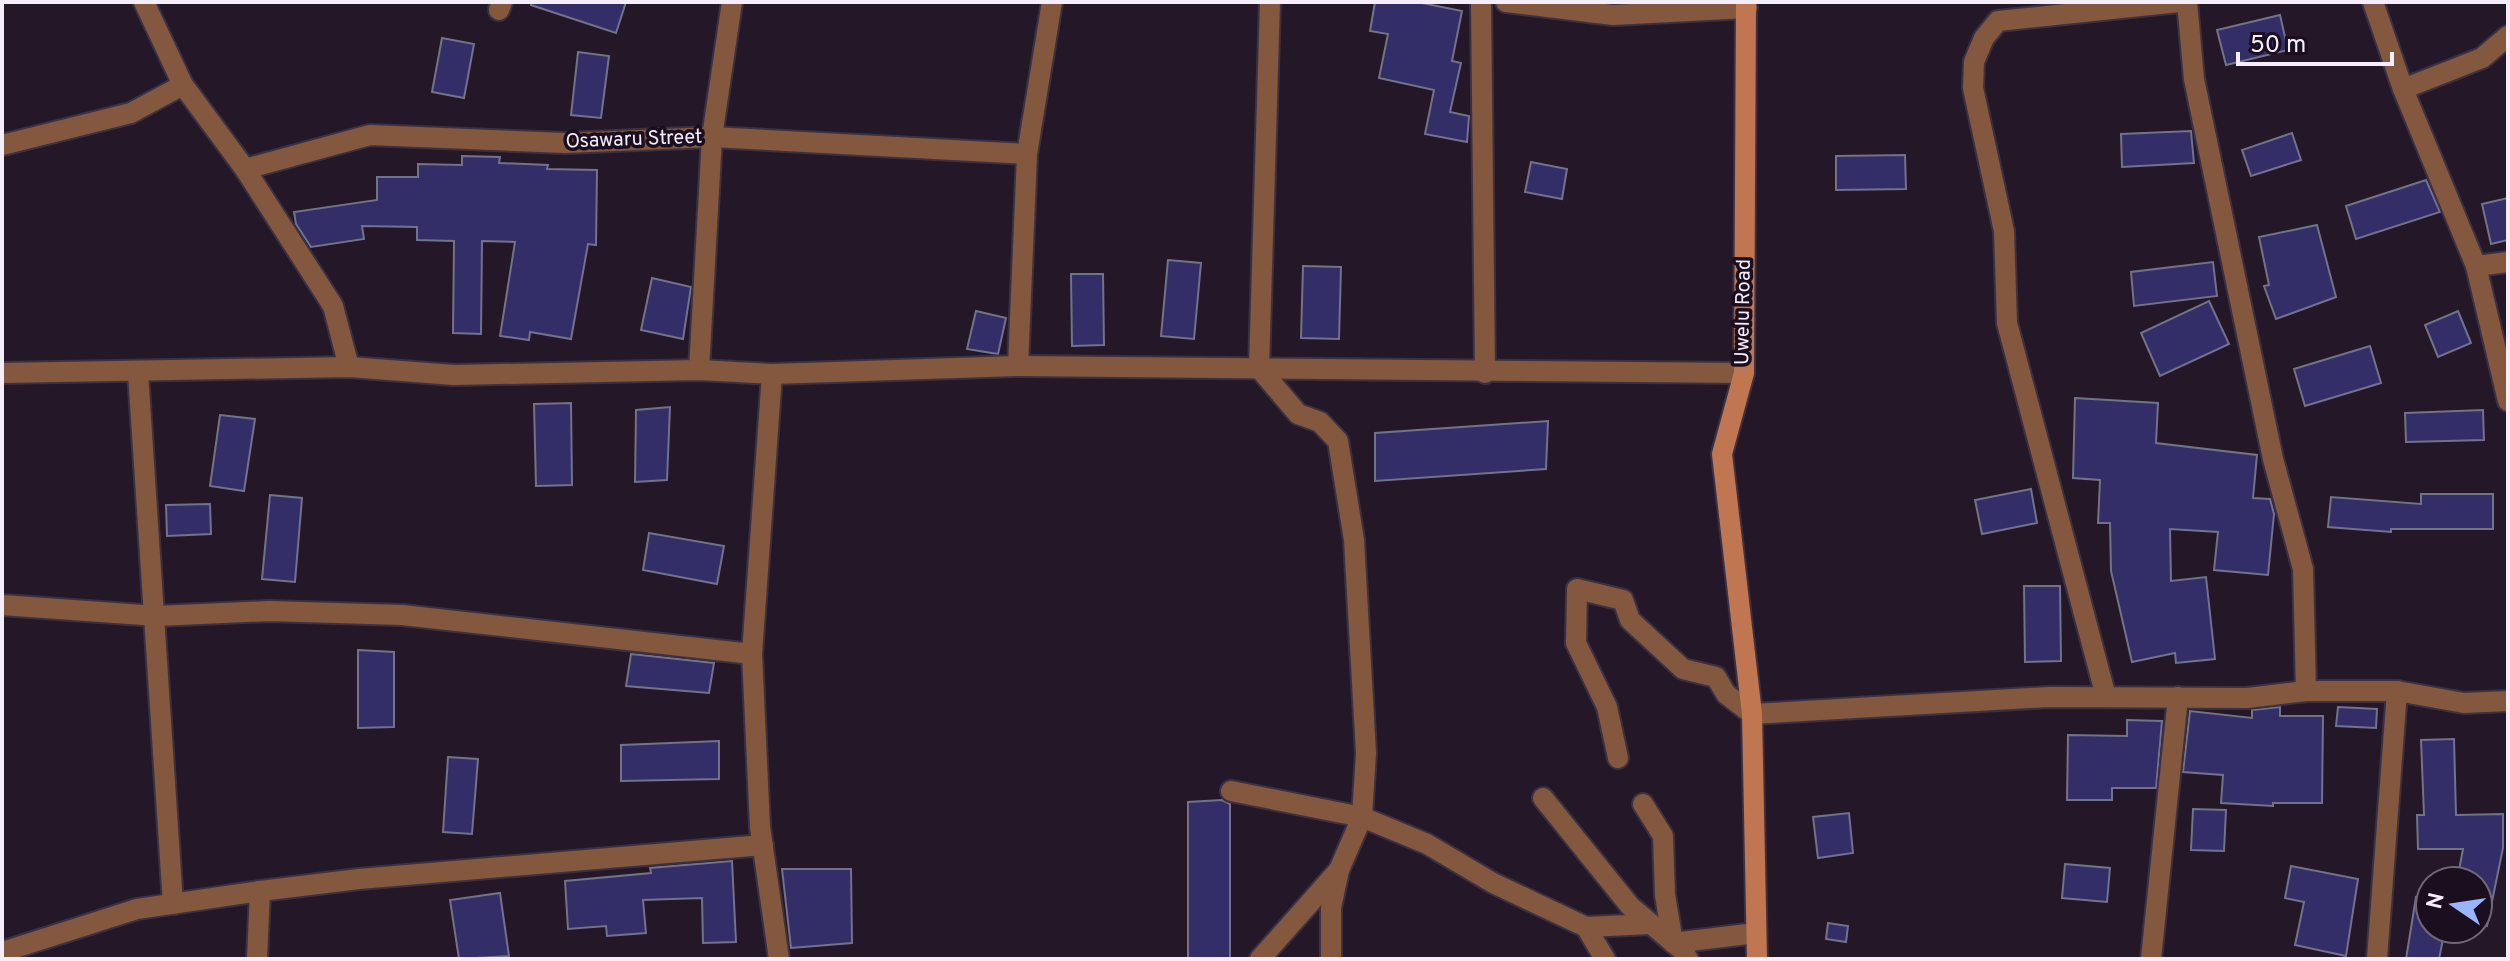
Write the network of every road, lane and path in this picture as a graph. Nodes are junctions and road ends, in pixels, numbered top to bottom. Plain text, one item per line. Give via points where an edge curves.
1 (144, 2) edge
2 (732, 2) edge
3 (1052, 2) edge
4 (1270, 2) edge
5 (1481, 2) edge
6 (1506, 2) edge
7 (2179, 2) edge
8 (2187, 2) edge
9 (2373, 2) edge
10 (1746, 5) edge
11 (2508, 36) edge
12 (183, 85) junction
13 (2403, 89) junction
14 (712, 137) junction
15 (2, 145) edge
16 (1027, 154) junction
17 (245, 169) junction
18 (2508, 262) edge
19 (2476, 266) junction
20 (1018, 366) junction
21 (349, 367) junction
22 (1259, 368) junction
23 (699, 370) junction
24 (2, 373) edge
25 (138, 373) junction
26 (1485, 373) junction
27 (1744, 373) junction
28 (772, 374) junction
29 (2508, 401) edge
30 (2, 605) edge
31 (157, 616) junction
32 (752, 654) junction
33 (2306, 691) junction
34 (2397, 691) junction
35 (2106, 697) junction
36 (2178, 697) junction
37 (2508, 701) edge
38 (1752, 714) junction
39 (1618, 758) dead end
40 (1231, 791) dead end
41 (1543, 798) dead end
42 (1643, 804) dead end
43 (1362, 817) junction
44 (763, 845) junction
45 (1339, 870) junction
46 (260, 891) junction
47 (173, 904) junction
48 (1651, 924) junction
49 (1586, 927) junction
50 (1756, 933) junction
51 (1673, 943) junction
52 (2, 952) edge
53 (257, 959) edge
54 (779, 959) edge
55 (1260, 959) edge
56 (1331, 959) edge
57 (1605, 959) edge
58 (1688, 959) edge
59 (1757, 959) edge
60 (2151, 959) edge
61 (2377, 959) edge

1 - 12 street
2 - 14 street
3 - 16 street
4 - 22 street
5 - 26 street
6 - 10 street via 1613,15
7 - 35 street via 1998,21 1974,62 1973,88 2004,231 2007,323
8 - 33 street via 2194,79 2273,459 2303,569
9 - 13 street
10 - 27 street, Uwelu Road
11 - 13 street via 2482,58
12 - 15 street via 131,113
12 - 17 street
13 - 19 street
14 - 16 street, Osawaru Street
14 - 17 street, Osawaru Street via 565,143 370,135
14 - 23 street
16 - 20 street
17 - 21 street via 333,306
18 - 19 street
19 - 29 street
20 - 22 street
20 - 28 street
21 - 23 street via 454,375
21 - 25 street
22 - 26 street
22 - 43 street via 1298,414 1320,422 1338,441 1354,540 1366,753
23 - 28 street
24 - 25 street
25 - 31 street
26 - 27 street
27 - 38 street, Uwelu Road via 1722,454
28 - 32 street
30 - 31 street
31 - 32 street via 269,611 402,615
31 - 47 street
32 - 44 street
33 - 34 street
33 - 36 street via 2247,698
34 - 37 street via 2464,703
34 - 61 street
35 - 36 street
35 - 38 street
36 - 60 street
38 - 39 street via 1726,694 1716,677 1683,669 1630,620 1623,600 1577,589 1576,643 1607,707
38 - 50 street, Uwelu Road
40 - 43 street
41 - 48 street via 1630,906
42 - 51 street via 1663,836
43 - 45 street
43 - 49 street via 1427,844 1493,883
44 - 46 street
44 - 54 street
45 - 55 street
45 - 56 street via 1331,908
46 - 47 street
46 - 53 street
47 - 52 street via 137,909
48 - 49 street
48 - 51 street
49 - 57 street
50 - 51 street
50 - 59 street, Uwelu Road
51 - 58 street

